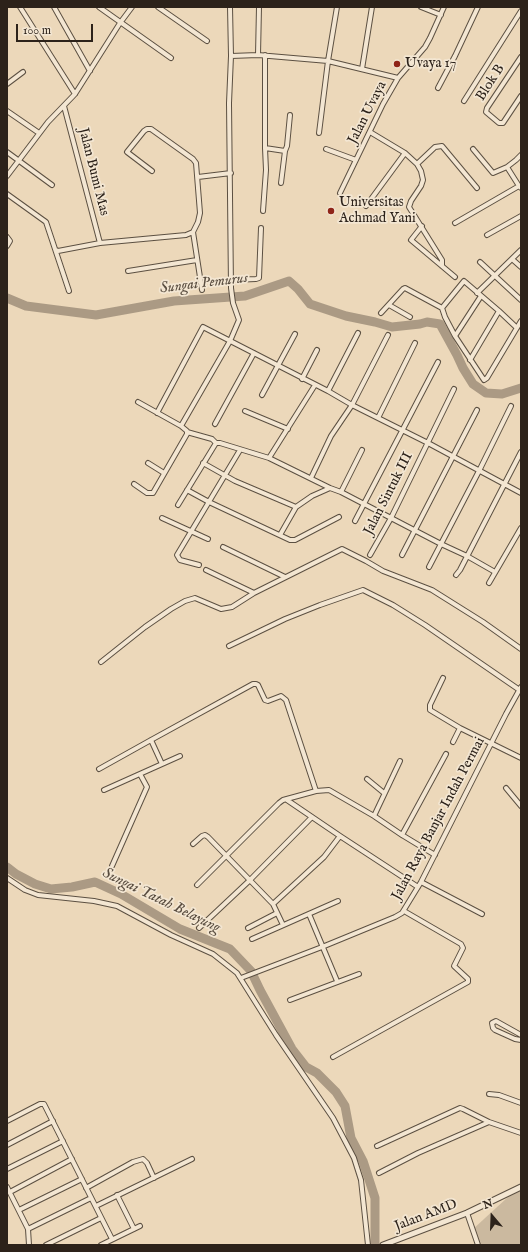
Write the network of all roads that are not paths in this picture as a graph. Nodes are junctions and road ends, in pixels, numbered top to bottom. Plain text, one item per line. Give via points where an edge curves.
1 (20, 7) edge
2 (54, 7) edge
3 (99, 7) edge
4 (132, 7) edge
5 (158, 7) edge
6 (230, 7) edge
7 (259, 7) edge
8 (337, 7) edge
9 (372, 7) edge
10 (421, 7) edge
11 (444, 7) edge
12 (478, 7) edge
13 (521, 11) edge
14 (441, 15) junction
15 (120, 23) junction
16 (206, 41) dead end
17 (258, 55) junction
18 (265, 55) junction
19 (231, 56) junction
20 (521, 57) edge
21 (170, 58) dead end
22 (328, 61) junction
23 (362, 69) junction
24 (90, 71) junction
25 (23, 72) dead end
26 (398, 78) junction
27 (7, 84) edge
28 (438, 88) dead end
29 (75, 94) junction
30 (521, 96) edge
31 (464, 101) dead end
32 (64, 106) junction
33 (7, 112) edge
34 (290, 115) dead end
35 (370, 132) junction
36 (39, 133) junction
37 (319, 133) dead end
38 (264, 148) junction
39 (326, 149) dead end
40 (473, 149) dead end
41 (285, 151) junction
42 (7, 152) edge
43 (405, 153) junction
44 (521, 155) edge
45 (19, 160) junction
46 (356, 160) junction
47 (417, 164) junction
48 (507, 167) junction
49 (152, 171) dead end
50 (231, 173) junction
51 (7, 176) edge
52 (198, 177) junction
53 (281, 183) dead end
54 (52, 185) dead end
55 (520, 187) edge
56 (477, 188) dead end
57 (340, 192) dead end
58 (7, 194) edge
59 (366, 206) dead end
60 (263, 211) dead end
61 (521, 216) edge
62 (455, 223) dead end
63 (422, 226) junction
64 (261, 228) dead end
65 (193, 232) junction
66 (487, 235) dead end
67 (7, 236) edge
68 (100, 243) junction
69 (7, 246) edge
70 (56, 250) junction
71 (521, 250) edge
72 (512, 259) junction
73 (197, 260) junction
74 (480, 262) dead end
75 (442, 266) junction
76 (521, 267) edge
77 (128, 271) dead end
78 (494, 276) junction
79 (455, 277) dead end
80 (232, 280) junction
81 (202, 290) dead end
82 (69, 291) dead end
83 (479, 294) junction
84 (521, 300) edge
85 (389, 305) junction
86 (442, 308) junction
87 (499, 311) junction
88 (381, 313) dead end
89 (410, 317) dead end
90 (521, 321) edge
91 (517, 328) junction
92 (358, 333) dead end
93 (295, 334) dead end
94 (388, 335) dead end
95 (455, 336) junction
96 (230, 341) junction
97 (414, 343) dead end
98 (317, 350) dead end
99 (254, 352) junction
100 (470, 360) junction
101 (438, 362) dead end
102 (278, 366) junction
103 (302, 379) junction
104 (315, 385) junction
105 (454, 389) dead end
106 (328, 391) junction
107 (262, 395) dead end
108 (138, 402) dead end
109 (352, 405) junction
110 (512, 406) dead end
111 (476, 410) dead end
112 (245, 411) dead end
113 (157, 413) junction
114 (378, 418) junction
115 (215, 424) dead end
116 (181, 426) junction
117 (288, 429) junction
118 (402, 431) junction
119 (188, 432) junction
120 (216, 443) junction
121 (428, 443) junction
122 (240, 450) junction
123 (362, 450) dead end
124 (521, 452) edge
125 (453, 456) junction
126 (269, 458) junction
127 (148, 463) dead end
128 (203, 463) junction
129 (479, 471) junction
130 (164, 473) junction
131 (224, 475) junction
132 (311, 478) junction
133 (134, 484) dead end
134 (504, 484) junction
135 (330, 488) junction
136 (187, 490) junction
137 (341, 492) junction
138 (521, 493) edge
139 (209, 502) junction
140 (364, 504) junction
141 (178, 505) dead end
142 (296, 507) junction
143 (339, 517) dead end
144 (162, 518) dead end
145 (391, 518) junction
146 (355, 521) dead end
147 (521, 528) edge
148 (191, 531) junction
149 (415, 531) junction
150 (280, 535) junction
151 (208, 539) dead end
152 (441, 544) junction
153 (223, 547) dead end
154 (370, 555) dead end
155 (402, 555) dead end
156 (467, 556) junction
157 (199, 565) dead end
158 (429, 567) dead end
159 (206, 570) dead end
160 (495, 572) junction
161 (456, 575) dead end
162 (285, 577) junction
163 (489, 583) dead end
164 (254, 593) junction
165 (229, 646) dead end
166 (521, 649) edge
167 (101, 662) dead end
168 (443, 678) dead end
169 (521, 689) edge
170 (460, 728) junction
171 (150, 740) junction
172 (453, 742) dead end
173 (492, 744) junction
174 (446, 754) dead end
175 (180, 756) dead end
176 (521, 758) edge
177 (400, 761) dead end
178 (162, 764) junction
179 (99, 769) dead end
180 (140, 774) junction
181 (367, 779) dead end
182 (506, 788) dead end
183 (104, 790) dead end
184 (316, 791) junction
185 (384, 793) junction
186 (287, 800) junction
187 (521, 806) edge
188 (374, 816) junction
189 (312, 817) junction
190 (402, 835) junction
191 (340, 836) junction
192 (193, 844) dead end
193 (435, 855) junction
194 (226, 857) junction
195 (112, 866) dead end
196 (7, 878) edge
197 (250, 881) junction
198 (421, 882) junction
199 (197, 885) dead end
200 (418, 887) junction
201 (338, 901) dead end
202 (273, 904) junction
203 (404, 911) junction
204 (277, 913) junction
205 (309, 914) junction
206 (482, 914) dead end
207 (283, 925) junction
208 (199, 928) dead end
209 (248, 928) dead end
210 (252, 939) dead end
211 (322, 947) junction
212 (359, 974) dead end
213 (241, 978) junction
214 (337, 982) junction
215 (290, 1000) dead end
216 (521, 1035) edge
217 (521, 1040) edge
218 (333, 1057) dead end
219 (489, 1094) dead end
220 (521, 1103) edge
221 (7, 1121) edge
222 (53, 1121) junction
223 (489, 1122) junction
224 (521, 1133) edge
225 (63, 1141) junction
226 (7, 1145) edge
227 (377, 1146) dead end
228 (72, 1159) junction
229 (192, 1159) dead end
230 (7, 1168) edge
231 (379, 1173) dead end
232 (154, 1178) junction
233 (82, 1179) junction
234 (7, 1187) edge
235 (521, 1187) edge
236 (86, 1188) junction
237 (10, 1192) junction
238 (117, 1195) junction
239 (91, 1198) junction
240 (96, 1206) junction
241 (19, 1210) junction
242 (467, 1213) junction
243 (101, 1218) junction
244 (140, 1226) dead end
245 (28, 1229) junction
246 (134, 1229) junction
247 (112, 1240) junction
248 (29, 1245) edge
249 (46, 1245) edge
250 (101, 1245) edge
251 (368, 1245) edge
252 (384, 1245) edge
253 (478, 1245) edge

1 - 29 street
2 - 24 street
3 - 15 street
4 - 15 street
5 - 16 street
6 - 19 street
7 - 17 street
8 - 22 street
9 - 23 street
10 - 14 street
11 - 14 street, Jalan Uvaya
12 - 28 street
13 - 31 street
14 - 26 street, Jalan Uvaya via 425,47
15 - 21 street
15 - 24 street
17 - 18 street
17 - 19 street
18 - 22 street
18 - 38 street
19 - 50 street
20 - 30 street, Blok B via 486,113 502,123
22 - 23 street
22 - 37 street
23 - 26 street
24 - 29 street
25 - 27 street
26 - 35 street, Jalan Uvaya
29 - 32 street
32 - 36 street
32 - 68 street, Jalan Bumi Mas
33 - 36 street
34 - 41 street
35 - 43 street
35 - 46 street, Jalan Uvaya
36 - 45 street
38 - 41 street
38 - 60 street via 266,170
39 - 46 street
40 - 48 street via 493,173
41 - 53 street
42 - 45 street
43 - 47 street
43 - 59 street
44 - 48 street
45 - 51 street
45 - 54 street
46 - 57 street, Jalan Uvaya
47 - 56 street via 435,147 442,146
47 - 63 street via 421,171 421,186 409,207
48 - 55 street
49 - 52 street via 127,152 147,129 151,129 194,159
50 - 52 street
50 - 80 street
52 - 65 street via 200,213
55 - 62 street
58 - 70 street via 46,222
61 - 66 street
63 - 75 street via 442,260
63 - 75 street via 411,240
64 - 80 street via 259,278
65 - 68 street via 186,235
65 - 73 street
67 - 69 street via 10,241
68 - 70 street
70 - 82 street
71 - 72 street
72 - 76 street
72 - 78 street
73 - 77 street
73 - 81 street
74 - 78 street
75 - 79 street
78 - 83 street
78 - 84 street
80 - 96 street via 233,303 239,320
83 - 86 street via 464,281
83 - 87 street
83 - 95 street
85 - 86 street via 405,288
85 - 88 street
85 - 89 street
86 - 95 street
87 - 91 street
87 - 100 street
90 - 91 street
91 - 100 street via 487,378 482,378
92 - 106 street
93 - 102 street
94 - 109 street
95 - 100 street
96 - 99 street
96 - 113 street via 203,327
96 - 116 street
97 - 114 street
98 - 103 street
99 - 102 street
99 - 115 street
101 - 118 street
102 - 103 street
102 - 107 street
103 - 104 street
104 - 106 street
104 - 117 street
105 - 121 street, Jalan Sintuk III
106 - 109 street
108 - 113 street
109 - 114 street
109 - 132 street via 331,436
110 - 129 street
111 - 125 street
112 - 117 street
113 - 116 street
114 - 118 street
116 - 119 street
117 - 126 street
118 - 121 street
118 - 140 street
119 - 120 street via 212,439
119 - 130 street
120 - 122 street
120 - 128 street
121 - 125 street
121 - 145 street, Jalan Sintuk III
122 - 126 street
122 - 131 street
123 - 137 street
124 - 134 street
125 - 129 street
125 - 149 street
126 - 132 street
127 - 130 street
128 - 131 street
128 - 136 street
129 - 134 street
129 - 152 street
130 - 133 street via 152,494
131 - 139 street
131 - 142 street
132 - 135 street
134 - 138 street
134 - 156 street
135 - 137 street
135 - 142 street
136 - 139 street
136 - 141 street
137 - 140 street
139 - 148 street
139 - 150 street
140 - 145 street
140 - 146 street
142 - 150 street
143 - 150 street via 295,540
144 - 148 street
145 - 149 street
145 - 154 street, Jalan Sintuk III
147 - 160 street
148 - 151 street
148 - 157 street via 178,557 180,560
149 - 152 street
149 - 155 street
152 - 156 street
152 - 158 street
153 - 162 street
156 - 160 street
156 - 161 street
159 - 164 street
160 - 163 street
162 - 164 street
162 - 166 street via 342,549 383,571 432,590
164 - 167 street via 232,608 221,610 195,598 185,601 145,627
165 - 169 street via 285,618 363,590 425,625
168 - 170 street via 430,709
169 - 173 street, Jalan Raya Banjar Indah Permai
170 - 172 street
170 - 173 street
171 - 178 street
171 - 179 street
171 - 184 street via 256,684 265,700 281,696 286,700
173 - 176 street
173 - 193 street, Jalan Raya Banjar Indah Permai
174 - 190 street
175 - 178 street
177 - 185 street
178 - 180 street
180 - 183 street
180 - 195 street via 147,787
181 - 185 street
182 - 187 street
184 - 186 street
184 - 188 street via 332,791
185 - 188 street
186 - 189 street
186 - 194 street via 279,803
188 - 190 street
189 - 191 street
189 - 197 street
190 - 193 street
191 - 200 street
191 - 202 street via 324,856
192 - 194 street via 205,835
193 - 198 street, Jalan Raya Banjar Indah Permai
194 - 197 street
194 - 199 street
196 - 213 street via 38,895 117,906 213,954
197 - 202 street
197 - 208 street
198 - 200 street, Jalan Raya Banjar Indah Permai
198 - 206 street
200 - 203 street, Jalan Raya Banjar Indah Permai
201 - 205 street
202 - 204 street
203 - 211 street, Jalan Raya Banjar Indah Permai
203 - 218 street via 461,944 463,948 454,966 468,978 468,982
204 - 207 street
204 - 209 street
205 - 207 street
205 - 211 street
207 - 210 street
211 - 213 street, Jalan Raya Banjar Indah Permai
211 - 214 street
212 - 214 street
213 - 251 street via 276,1035 333,1118 354,1158 361,1180
214 - 215 street
216 - 217 street via 496,1021 492,1023 495,1030
219 - 220 street
221 - 222 street via 44,1104
222 - 225 street
222 - 226 street
223 - 224 street
223 - 227 street via 460,1108
223 - 231 street
225 - 228 street
225 - 230 street
228 - 233 street
228 - 237 street
229 - 232 street
232 - 236 street via 143,1159
232 - 238 street
233 - 236 street
233 - 241 street
234 - 237 street
235 - 242 street, Jalan AMD
236 - 239 street
237 - 241 street
238 - 240 street
238 - 246 street
239 - 240 street
239 - 245 street
240 - 243 street
241 - 245 street
242 - 252 street, Jalan AMD
242 - 253 street
243 - 247 street
243 - 249 street
244 - 246 street
245 - 248 street
246 - 247 street
247 - 250 street

